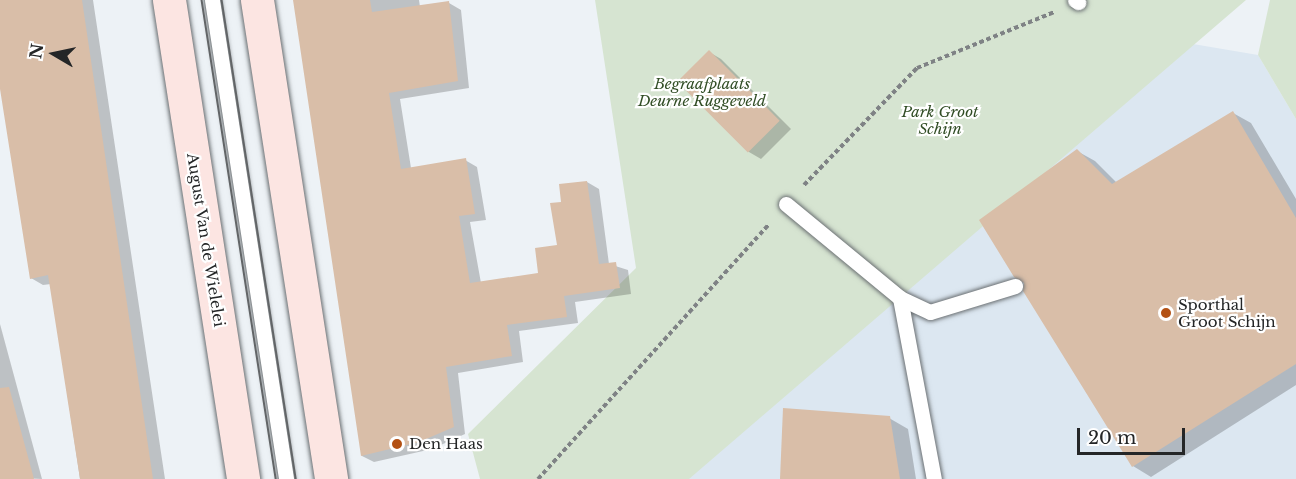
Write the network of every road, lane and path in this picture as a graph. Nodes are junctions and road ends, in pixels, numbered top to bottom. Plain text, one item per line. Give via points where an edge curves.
1 (169, 0) edge
2 (212, 0) edge
3 (257, 0) edge
4 (786, 204) dead end
5 (1015, 286) dead end
6 (900, 298) junction
7 (243, 479) edge
8 (286, 479) edge
9 (331, 479) edge
10 (934, 479) edge

1 - 7 main road, August Van de Wielelei
2 - 8 lane
3 - 9 main road
4 - 6 lane
5 - 6 lane via 930,312
6 - 10 lane

